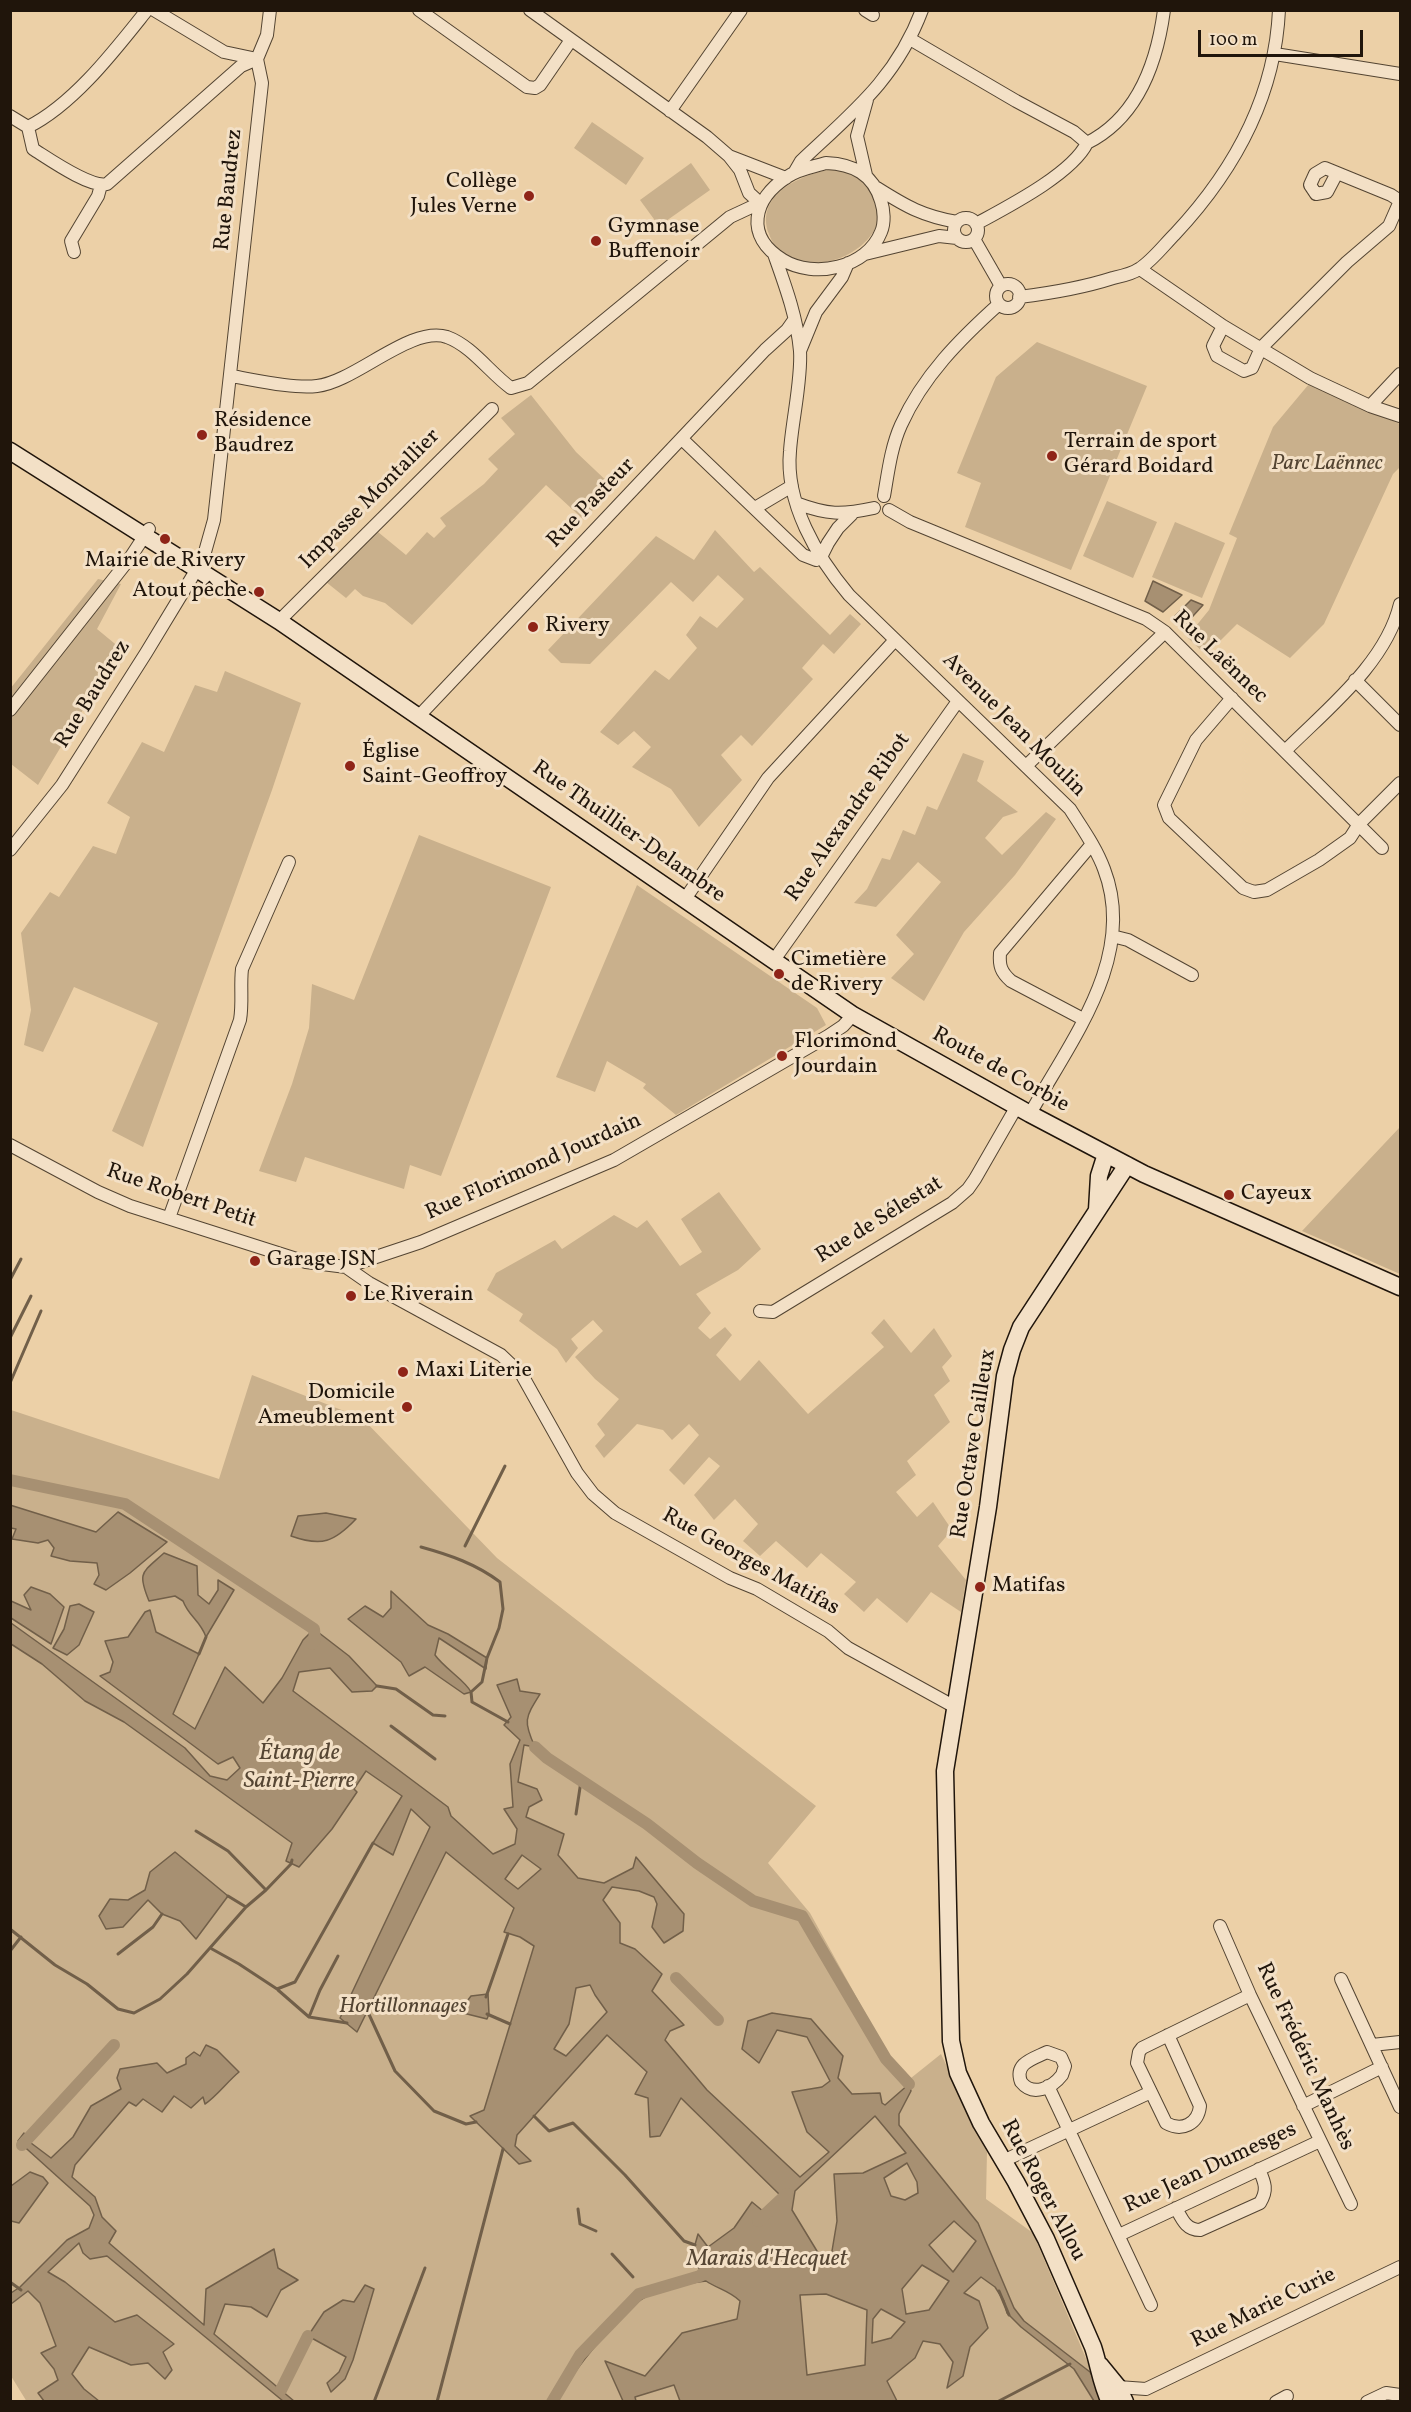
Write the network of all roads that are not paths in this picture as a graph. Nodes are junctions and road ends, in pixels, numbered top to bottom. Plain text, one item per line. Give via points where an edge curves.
1 (147, 10) edge
2 (154, 10) edge
3 (270, 10) edge
4 (419, 10) edge
5 (530, 10) edge
6 (741, 10) edge
7 (922, 10) edge
8 (1164, 10) edge
9 (1280, 10) edge
10 (910, 39) junction
11 (571, 40) junction
12 (1275, 54) junction
13 (257, 59) junction
14 (1401, 74) edge
15 (867, 99) junction
16 (670, 111) junction
17 (10, 116) edge
18 (28, 127) junction
19 (1087, 143) junction
20 (729, 156) junction
21 (1337, 173) junction
22 (790, 175) junction
23 (866, 175) junction
24 (101, 185) junction
25 (877, 188) junction
26 (1401, 201) edge
27 (760, 203) junction
28 (957, 222) junction
29 (976, 224) junction
30 (957, 238) junction
31 (974, 239) junction
32 (74, 252) dead end
33 (774, 254) junction
34 (864, 254) junction
35 (848, 263) junction
36 (1140, 269) junction
37 (1001, 286) junction
38 (1019, 297) junction
39 (999, 304) junction
40 (794, 320) junction
41 (1223, 326) junction
42 (1261, 348) junction
43 (800, 351) junction
44 (1401, 374) edge
45 (231, 376) junction
46 (1370, 406) junction
47 (492, 409) dead end
48 (1401, 416) edge
49 (683, 440) junction
50 (10, 451) edge
51 (792, 486) junction
52 (884, 496) junction
53 (796, 503) junction
54 (755, 508) junction
55 (874, 508) junction
56 (889, 510) junction
57 (852, 514) junction
58 (147, 532) junction
59 (821, 557) junction
60 (197, 569) junction
61 (1400, 605) edge
62 (279, 621) junction
63 (1165, 632) junction
64 (895, 640) junction
65 (1355, 680) junction
66 (1232, 698) junction
67 (958, 701) junction
68 (10, 710) edge
69 (419, 716) junction
70 (1401, 725) edge
71 (1285, 752) junction
72 (1026, 766) junction
73 (1401, 783) edge
74 (1359, 824) junction
75 (15, 835) edge
76 (1092, 844) junction
77 (1382, 848) dead end
78 (10, 850) edge
79 (289, 862) dead end
80 (685, 899) junction
81 (1112, 936) junction
82 (774, 960) junction
83 (1192, 975) dead end
84 (853, 1015) junction
85 (1083, 1019) junction
86 (1023, 1110) junction
87 (10, 1145) edge
88 (1106, 1154) junction
89 (1127, 1165) junction
90 (1097, 1211) junction
91 (169, 1218) junction
92 (346, 1267) junction
93 (1401, 1287) edge
94 (760, 1311) dead end
95 (955, 1707) junction
96 (1220, 1926) dead end
97 (1341, 1979) dead end
98 (1250, 1995) junction
99 (1168, 2035) junction
100 (1401, 2042) edge
101 (1372, 2045) junction
102 (1382, 2067) junction
103 (1048, 2086) dead end
104 (1151, 2092) junction
105 (1303, 2106) junction
106 (1401, 2107) edge
107 (1070, 2130) junction
108 (1320, 2141) junction
109 (1003, 2161) junction
110 (1260, 2169) junction
111 (1351, 2204) dead end
112 (1176, 2208) junction
113 (1119, 2235) junction
114 (1401, 2267) edge
115 (1151, 2305) dead end
116 (1146, 2389) junction
117 (1401, 2395) edge
118 (1115, 2397) edge
119 (1139, 2402) edge
120 (1367, 2402) edge

1 - 18 street via 92,77
2 - 13 street via 224,52
3 - 13 street, Rue Baudrez via 267,35
4 - 11 street via 527,87 540,85
5 - 11 street
6 - 16 street
7 - 10 street
8 - 19 street via 1154,63 1141,89 1130,107 1104,133
9 - 12 street
10 - 15 street
10 - 19 street
11 - 16 street
12 - 14 street
12 - 36 street via 1250,127 1227,170 1199,208
13 - 24 street via 241,66 107,184
13 - 45 street, Rue Baudrez via 262,83
15 - 22 street
15 - 23 street via 857,136
16 - 20 street
17 - 18 street
18 - 24 street via 33,149
19 - 29 street via 1082,154 1051,179
20 - 22 street
20 - 27 street via 740,170 749,193
21 - 21 street via 1330,189 1316,194 1310,185 1315,174 1325,168
21 - 26 street
22 - 23 street via 826,163 850,166
22 - 27 street
23 - 25 street
24 - 32 street via 71,241
25 - 28 street via 909,209
25 - 34 street via 883,207 882,230
26 - 42 street via 1389,226
27 - 33 street via 758,230
27 - 45 street via 730,217 528,383 511,388 460,344 433,335 316,387
28 - 29 street via 966,218
28 - 30 street
29 - 31 street
30 - 31 street via 964,242
30 - 34 street via 939,236
31 - 37 street
33 - 35 street via 805,268 828,269
33 - 40 street
34 - 35 street
35 - 43 street via 816,312
36 - 38 street via 1085,288
36 - 41 street
37 - 38 street via 1015,287
37 - 39 street via 996,292
38 - 39 street via 1010,307
39 - 52 street via 948,353 921,387 901,425
40 - 43 street
40 - 49 street, Rue Pasteur
41 - 42 street
41 - 42 street via 1213,346 1217,356 1243,371 1252,368
42 - 46 street via 1310,378
43 - 51 street, Avenue Jean Moulin via 789,467
44 - 46 street
45 - 60 street, Rue Baudrez via 214,520
46 - 48 street
47 - 62 street, Impasse Montallier
49 - 54 street
49 - 69 street, Rue Pasteur
50 - 58 main road, Rue Thuillier-Delambre
51 - 53 street, Avenue Jean Moulin
51 - 54 street
52 - 55 street via 876,499
52 - 56 street via 891,503
53 - 57 street via 829,514
53 - 59 street, Avenue Jean Moulin
54 - 59 street via 803,555 816,561
55 - 56 street via 881,513
55 - 57 street
56 - 63 street, Rue Laënnec via 1137,615
57 - 59 street
58 - 60 main road, Rue Thuillier-Delambre
58 - 68 street
59 - 64 street, Avenue Jean Moulin via 849,595
60 - 62 main road, Rue Thuillier-Delambre
60 - 75 street, Rue Baudrez via 62,785
61 - 65 street via 1379,653
62 - 69 main road, Rue Thuillier-Delambre
63 - 66 street, Rue Laënnec
63 - 72 street
64 - 67 street, Avenue Jean Moulin
64 - 80 street via 768,778
65 - 70 street
65 - 71 street
66 - 71 street, Rue Laënnec
66 - 74 street via 1196,740 1164,805 1169,818 1243,888 1254,892 1267,890 1319,860 1350,838
67 - 72 street, Avenue Jean Moulin
67 - 82 street, Rue Alexandre Ribot
69 - 80 main road, Rue Thuillier-Delambre
71 - 74 street, Rue Laënnec
72 - 76 street, Avenue Jean Moulin via 1070,809
73 - 74 street
74 - 77 street, Rue Laënnec
75 - 78 street, Rue Baudrez
76 - 81 street, Avenue Jean Moulin via 1110,889
76 - 85 street via 1000,953 999,960 1002,974 1011,981
79 - 91 street via 242,969 240,1020
80 - 82 main road, Rue Thuillier-Delambre
81 - 83 street via 1128,940
81 - 85 street, Avenue Jean Moulin via 1107,967
82 - 84 main road, Rue Thuillier-Delambre
84 - 86 main road, Route de Corbie
84 - 92 street, Rue Florimond Jourdain via 828,1036 615,1160 421,1242
85 - 86 street, Avenue Jean Moulin
86 - 88 main road, Route de Corbie
86 - 94 street, Rue de Sélestat via 968,1189 952,1203 773,1312
87 - 91 street, Rue Robert Petit via 98,1192
88 - 89 main road, Route de Corbie
88 - 90 main road via 1099,1176
89 - 90 main road, Rue Octave Cailleux
89 - 93 main road, Route de Corbie
90 - 95 main road, Rue Octave Cailleux via 1021,1327 1012,1350
91 - 92 street, Rue Robert Petit via 306,1262
92 - 95 street, Rue Georges Matifas via 514,1366 577,1473 615,1513 730,1578 757,1589 828,1630 848,1648
95 - 109 main road, Rue Roger Allou via 945,1771 951,2041 958,2073
96 - 98 street, Rue Frédéric Manhès
97 - 101 street
98 - 99 street
98 - 105 street, Rue Frédéric Manhès
99 - 104 street via 1142,2048 1137,2057
99 - 104 street via 1200,2113 1192,2124 1172,2127 1166,2123
100 - 101 street
101 - 102 street
102 - 105 street
102 - 106 street
103 - 107 street
104 - 107 street
105 - 108 street, Rue Frédéric Manhès
107 - 109 street
107 - 113 street
108 - 110 street, Rue Jean Dumesges
108 - 111 street, Rue Frédéric Manhès
109 - 118 main road, Rue Roger Allou via 1046,2239 1098,2361 1100,2378
110 - 112 street, Rue Jean Dumesges
110 - 112 street via 1266,2184 1260,2203 1200,2230 1186,2225
112 - 113 street, Rue Jean Dumesges
113 - 115 street
114 - 116 street, Rue Marie Curie
116 - 118 street
116 - 119 street
117 - 120 street via 1386,2393

